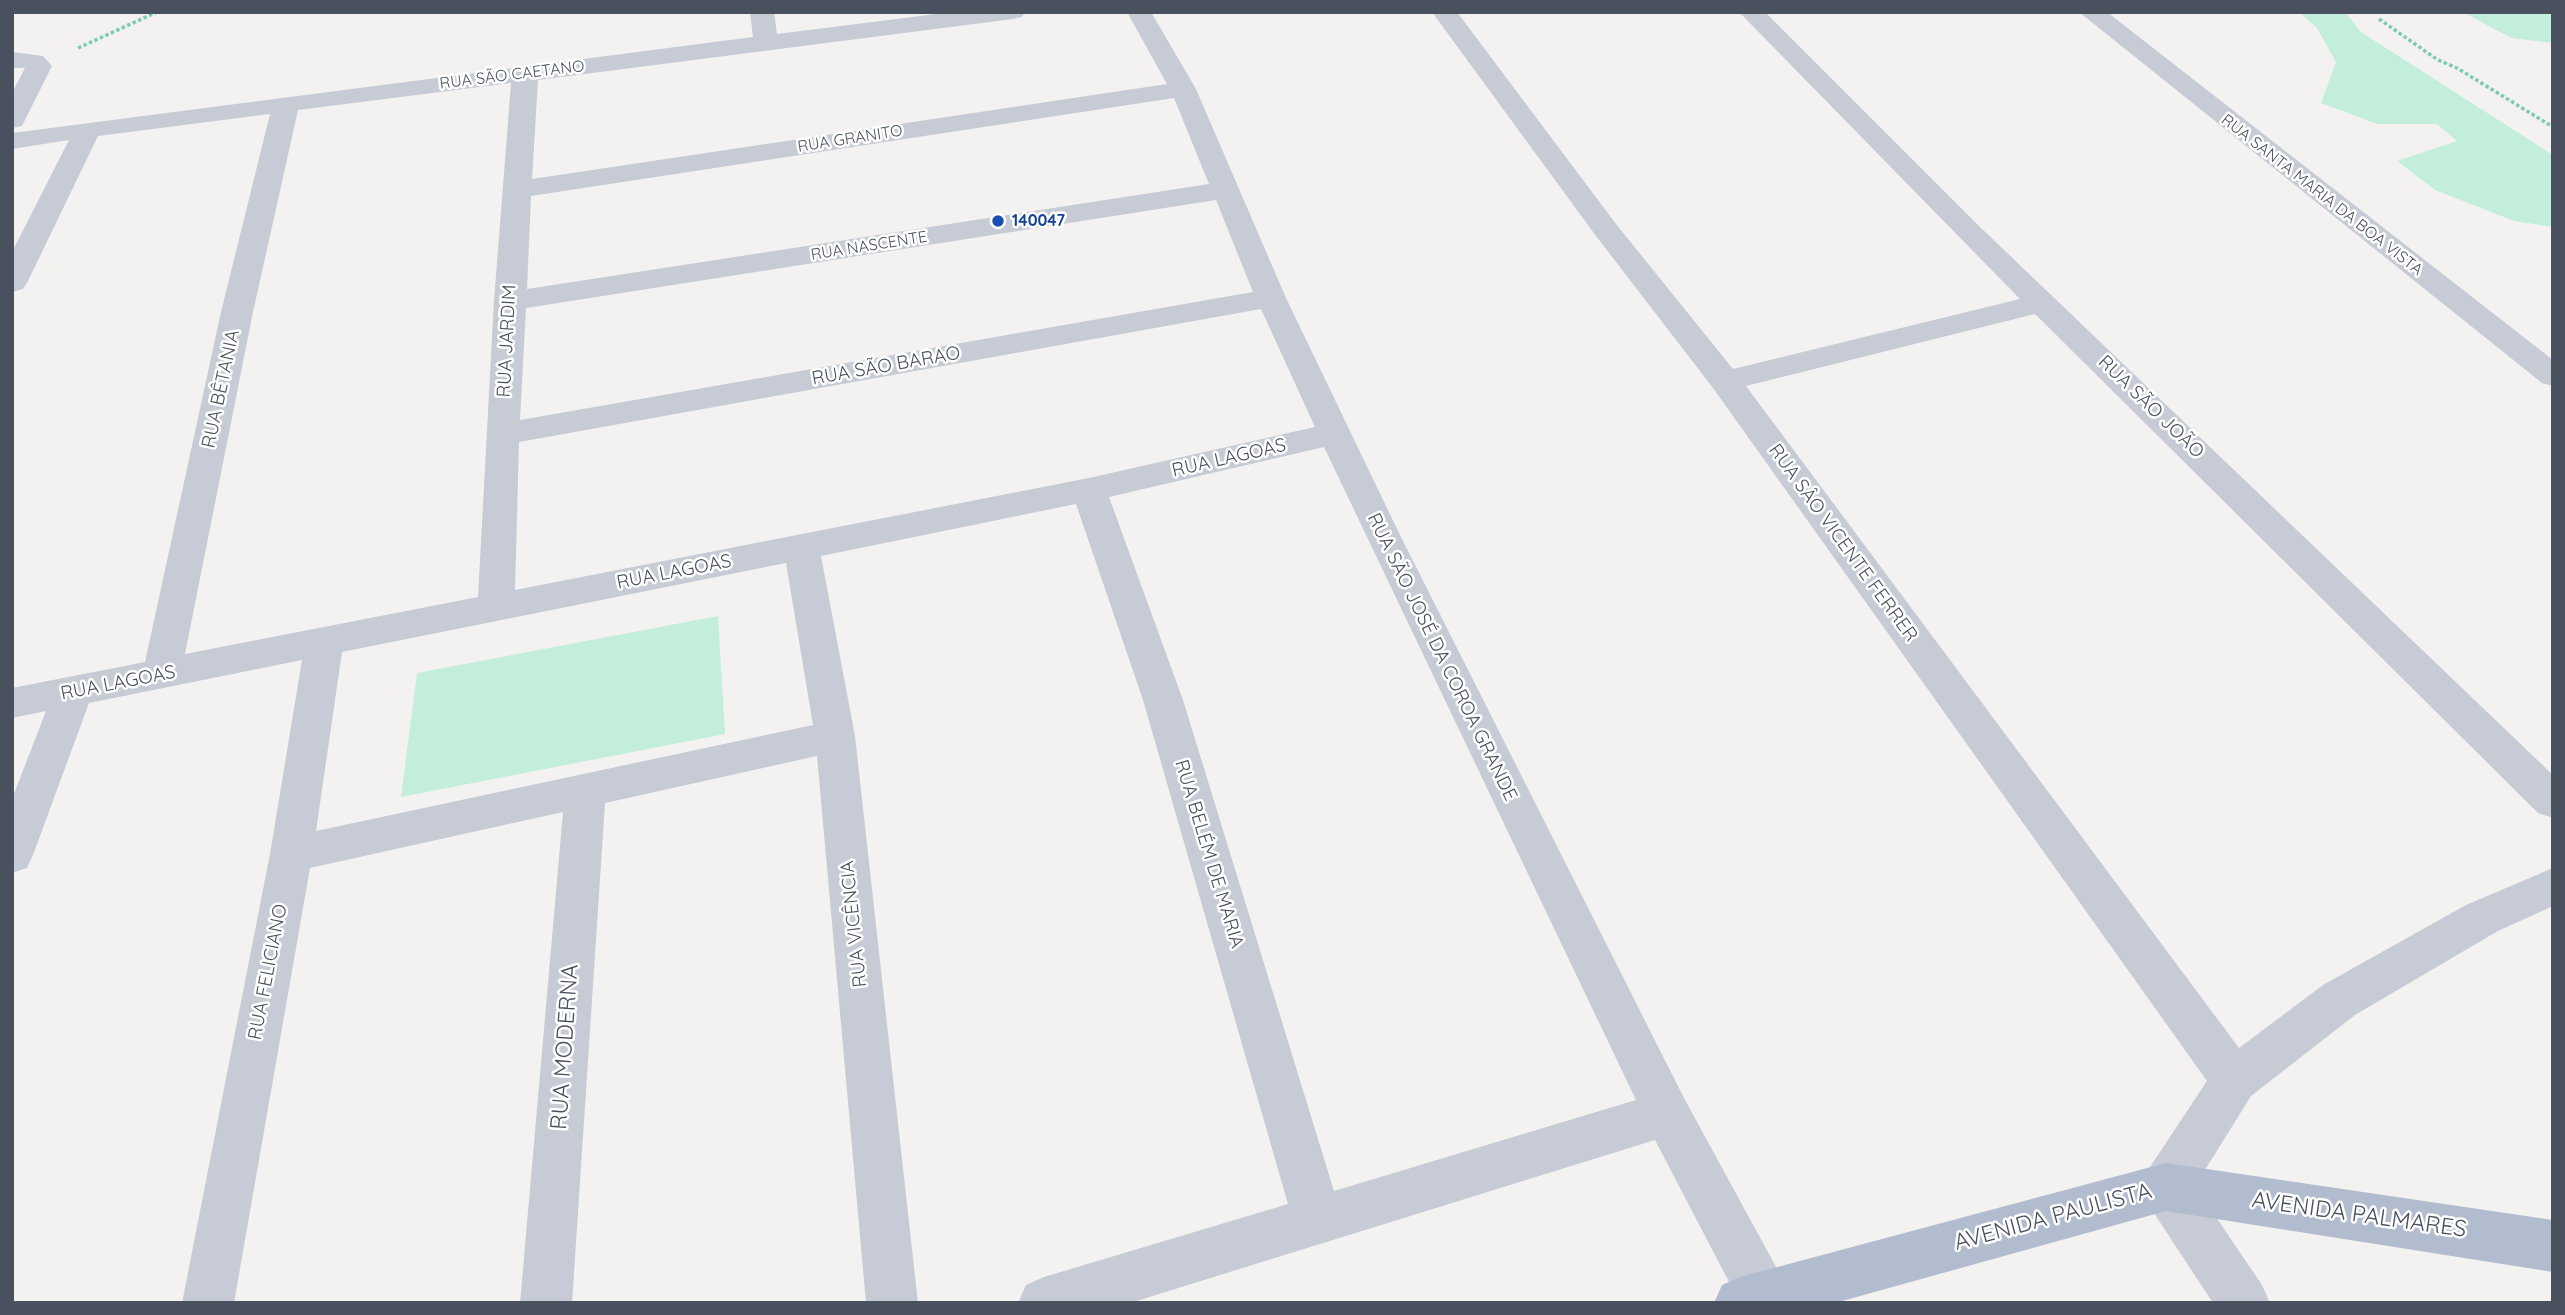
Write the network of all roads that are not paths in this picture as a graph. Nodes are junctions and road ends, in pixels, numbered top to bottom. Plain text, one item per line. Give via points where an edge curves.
1 (762, 12) edge
2 (1013, 12) edge
3 (1139, 12) edge
4 (1444, 12) edge
5 (1751, 12) edge
6 (2091, 12) edge
7 (940, 17) edge
8 (766, 44) junction
9 (12, 60) edge
10 (525, 74) junction
11 (1183, 89) junction
12 (286, 104) junction
13 (12, 120) edge
14 (88, 129) junction
15 (12, 141) edge
16 (517, 190) junction
17 (1228, 190) junction
18 (12, 283) edge
19 (1270, 298) junction
20 (509, 301) junction
21 (2044, 302) junction
22 (2553, 376) edge
23 (1725, 381) junction
24 (502, 434) junction
25 (1334, 434) junction
26 (1089, 490) junction
27 (801, 547) junction
28 (496, 608) junction
29 (324, 642) junction
30 (161, 676) junction
31 (74, 691) junction
32 (12, 703) edge
33 (835, 736) junction
34 (585, 792) junction
35 (2553, 801) edge
36 (290, 854) junction
37 (12, 855) edge
38 (2553, 886) edge
39 (2234, 1080) junction
40 (1667, 1114) junction
41 (2166, 1187) junction
42 (1318, 1222) junction
43 (2553, 1246) edge
44 (1751, 1298) edge
45 (208, 1303) edge
46 (545, 1303) edge
47 (892, 1303) edge
48 (1044, 1303) edge
49 (2244, 1303) edge

1 - 8 street
2 - 7 street, RUA SÃO CAETANO
3 - 11 street, RUA SÃO JOSÉ DA COROA GRANDE
4 - 23 street, RUA SÂO VICENTE FERRER
5 - 21 street, RUA SÃO JOÃO
6 - 22 street, RUA SANTA MARIA DA BOA VISTA
7 - 8 street, RUA SÃO CAETANO
8 - 10 street, RUA SÃO CAETANO
9 - 13 street via 34,61 39,66
10 - 12 street, RUA SÃO CAETANO
10 - 16 street, RUA JARDIM
11 - 16 street, RUA GRANITO
11 - 17 street, RUA SÃO JOSÉ DA COROA GRANDE
12 - 14 street, RUA SÃO CAETANO
12 - 30 street, RUA BÊTANIA
14 - 15 street, RUA SÃO CAETANO
14 - 18 street
16 - 20 street, RUA JARDIM
17 - 19 street, RUA SÃO JOSÉ DA COROA GRANDE
17 - 20 street, RUA NASCENTE
19 - 24 street, RUA SÃO BARAO
19 - 25 street, RUA SÃO JOSÉ DA COROA GRANDE
20 - 24 street, RUA JARDIM
21 - 23 street
21 - 35 street, RUA SÃO JOÃO
23 - 39 street, RUA SÂO VICENTE FERRER
24 - 28 street, RUA JARDIM
25 - 26 street, RUA LAGOAS
25 - 40 street, RUA SÃO JOSÉ DA COROA GRANDE
26 - 27 street, RUA LAGOAS
26 - 42 street, RUA BELÉM DE MARIA via 1163,700
27 - 28 street, RUA LAGOAS
27 - 33 street, RUA VICÊNCIA
28 - 29 street, RUA LAGOAS
29 - 30 street, RUA LAGOAS
29 - 36 street, RUA FELICIANO
30 - 31 street, RUA LAGOAS
31 - 32 street, RUA LAGOAS
31 - 37 street
33 - 34 street
33 - 47 street, RUA VICÊNCIA
34 - 36 street
34 - 46 street, RUA MODERNA
36 - 45 street, RUA FELICIANO
38 - 39 street, AVENIDA PAULISTA via 2482,918 2339,1000
39 - 41 street, AVENIDA PAULISTA
40 - 42 street
40 - 44 street, RUA SÃO JOSÉ DA COROA GRANDE
41 - 43 main road, AVENIDA PALMARES
41 - 44 main road, AVENIDA PAULISTA
41 - 49 street
42 - 48 street

